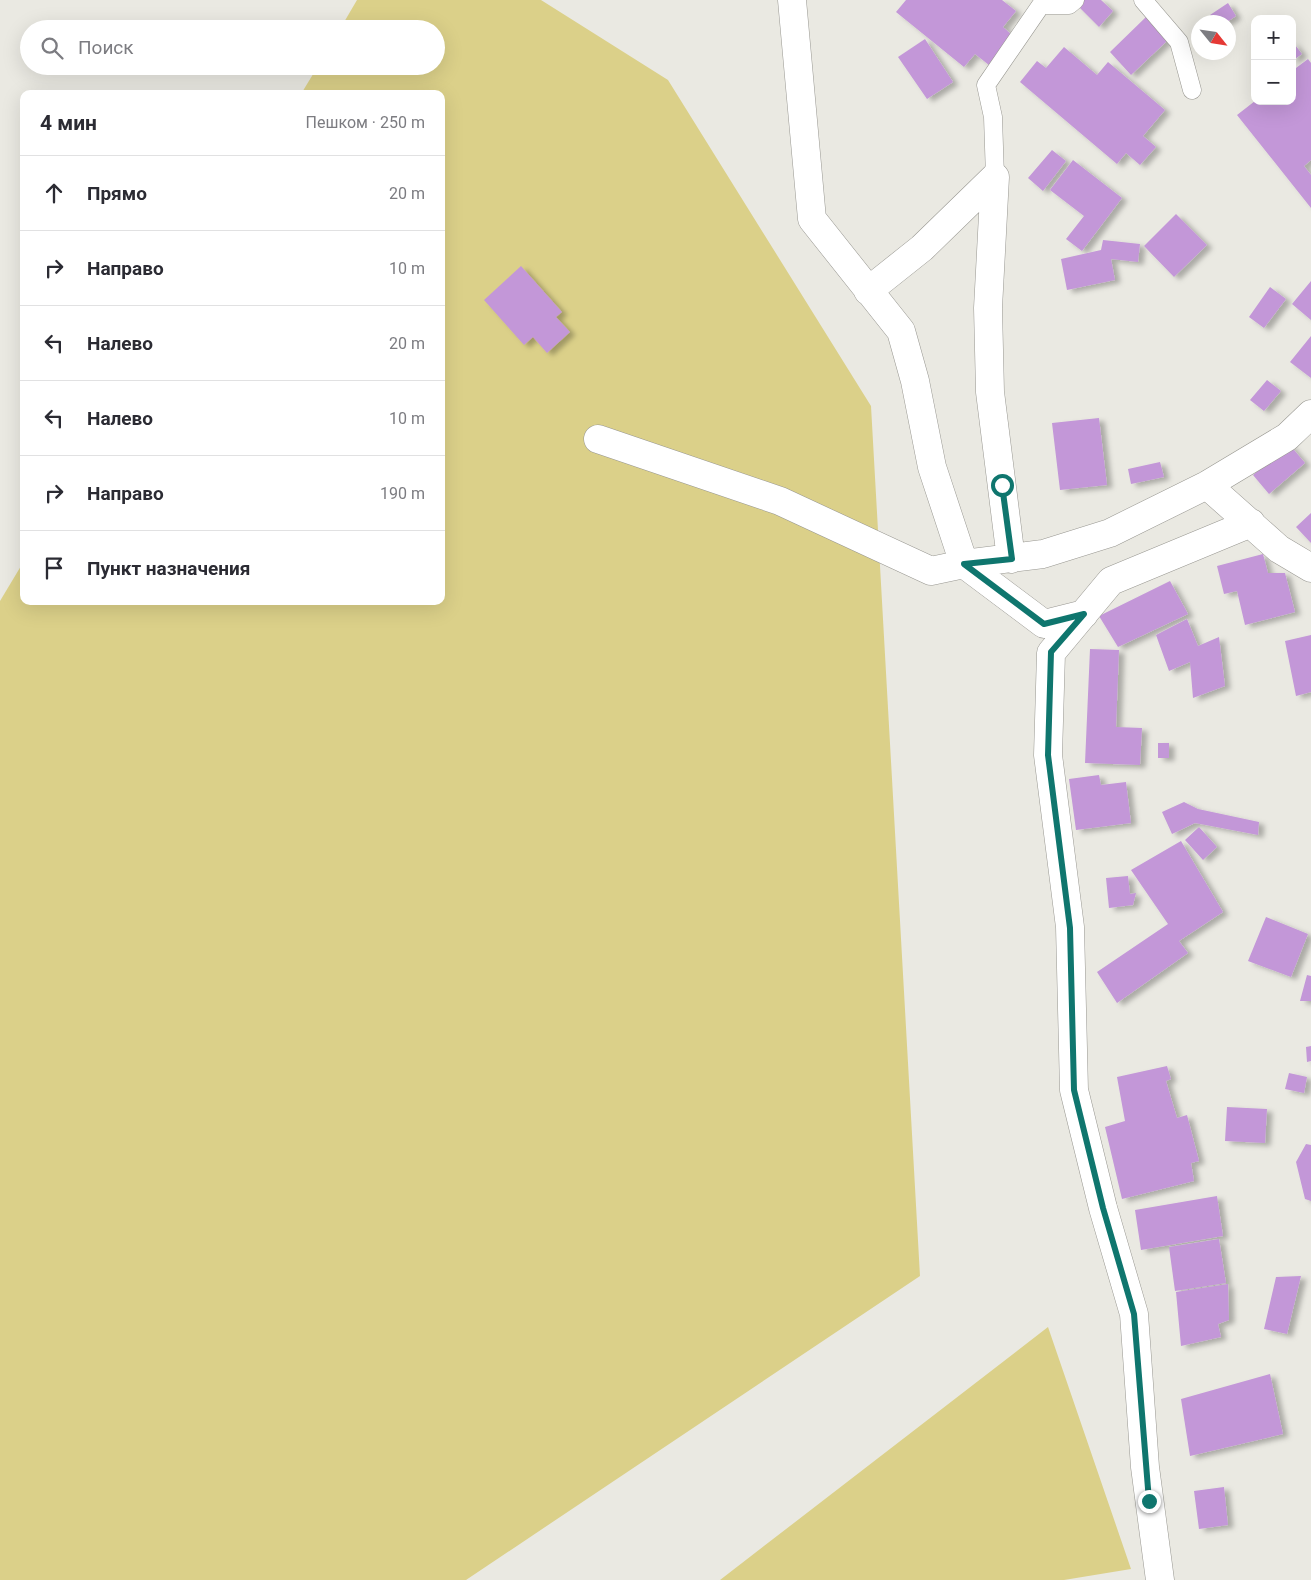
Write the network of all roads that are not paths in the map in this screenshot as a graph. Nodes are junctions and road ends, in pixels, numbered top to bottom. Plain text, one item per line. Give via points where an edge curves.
1 (792, 0) edge
2 (1075, 0) edge
3 (1143, 0) edge
4 (1192, 90) dead end
5 (995, 177) junction
6 (868, 291) junction
7 (1311, 414) edge
8 (598, 439) dead end
9 (1207, 485) junction
10 (1251, 523) junction
11 (1012, 559) junction
12 (964, 564) junction
13 (1311, 568) edge
14 (1084, 614) junction
15 (1160, 1580) edge

1 - 6 street via 812,219
2 - 5 lane via 1070,5 1041,5 986,84 992,117
3 - 4 lane via 1179,42
5 - 6 street via 922,248
5 - 11 street via 988,308 990,392
6 - 12 street via 901,332 915,381 932,467
7 - 9 street via 1287,437
8 - 12 street via 780,501 931,571
9 - 10 street
9 - 11 street via 1110,533 1044,554
10 - 13 street via 1279,548
10 - 14 street via 1111,581
11 - 12 street
12 - 14 street via 1044,624
14 - 15 street via 1051,652 1048,755 1070,928 1074,1090 1103,1208 1134,1314 1145,1467

